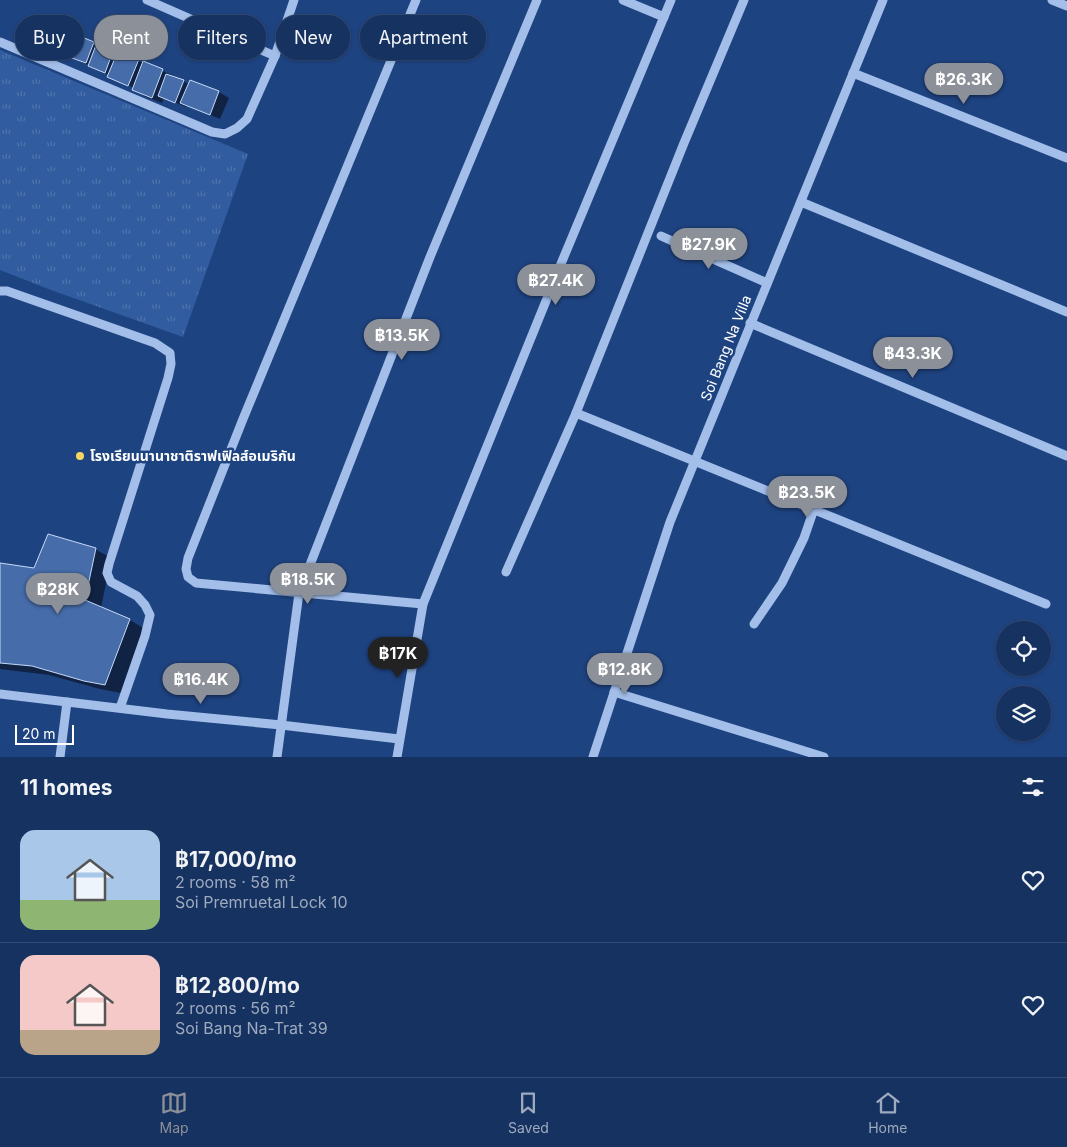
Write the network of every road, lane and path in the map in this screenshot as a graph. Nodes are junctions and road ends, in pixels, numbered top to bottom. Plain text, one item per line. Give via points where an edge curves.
1 (147, 0) edge
2 (294, 0) edge
3 (416, 0) edge
4 (537, 0) edge
5 (623, 0) edge
6 (671, 0) edge
7 (744, 0) edge
8 (882, 0) edge
9 (1052, 0) edge
10 (1067, 6) edge
11 (664, 17) junction
12 (0, 42) edge
13 (275, 56) junction
14 (853, 73) junction
15 (1067, 158) edge
16 (800, 202) junction
17 (661, 236) dead end
18 (767, 283) junction
19 (0, 291) edge
20 (1067, 312) edge
21 (750, 324) junction
22 (576, 413) junction
23 (1067, 456) edge
24 (694, 461) junction
25 (814, 509) junction
26 (506, 572) dead end
27 (299, 593) junction
28 (423, 604) junction
29 (1046, 604) dead end
30 (754, 624) dead end
31 (614, 692) junction
32 (0, 694) edge
33 (67, 702) junction
34 (120, 708) junction
35 (281, 725) junction
36 (399, 739) junction
37 (60, 757) edge
38 (277, 757) edge
39 (397, 757) edge
40 (593, 757) edge
41 (824, 757) edge

1 - 13 street
2 - 13 street
3 - 27 street via 188,558 188,578 196,583
4 - 27 street via 430,257
5 - 11 street
6 - 11 street
7 - 22 street
8 - 14 street, Soi Bang Na Villa
9 - 10 street
11 - 28 street
12 - 13 street via 212,132 225,134 247,119
14 - 15 street
14 - 16 street, Soi Bang Na Villa
16 - 18 street, Soi Bang Na Villa
16 - 20 street
17 - 18 street
18 - 21 street, Soi Bang Na Villa
19 - 34 street via 156,343 170,353 168,378 107,573 110,582 137,596 150,615
21 - 23 street
21 - 24 street, Soi Bang Na Villa
22 - 24 street
22 - 26 street
24 - 25 street
24 - 31 street, Soi Bang Na Villa via 667,530
25 - 29 street
25 - 30 street via 782,583
27 - 28 street
27 - 35 street
28 - 36 street
31 - 40 street, Soi Bang Na Villa
31 - 41 street
32 - 33 street
33 - 34 street
33 - 37 street
34 - 35 street
35 - 36 street
35 - 38 street
36 - 39 street

